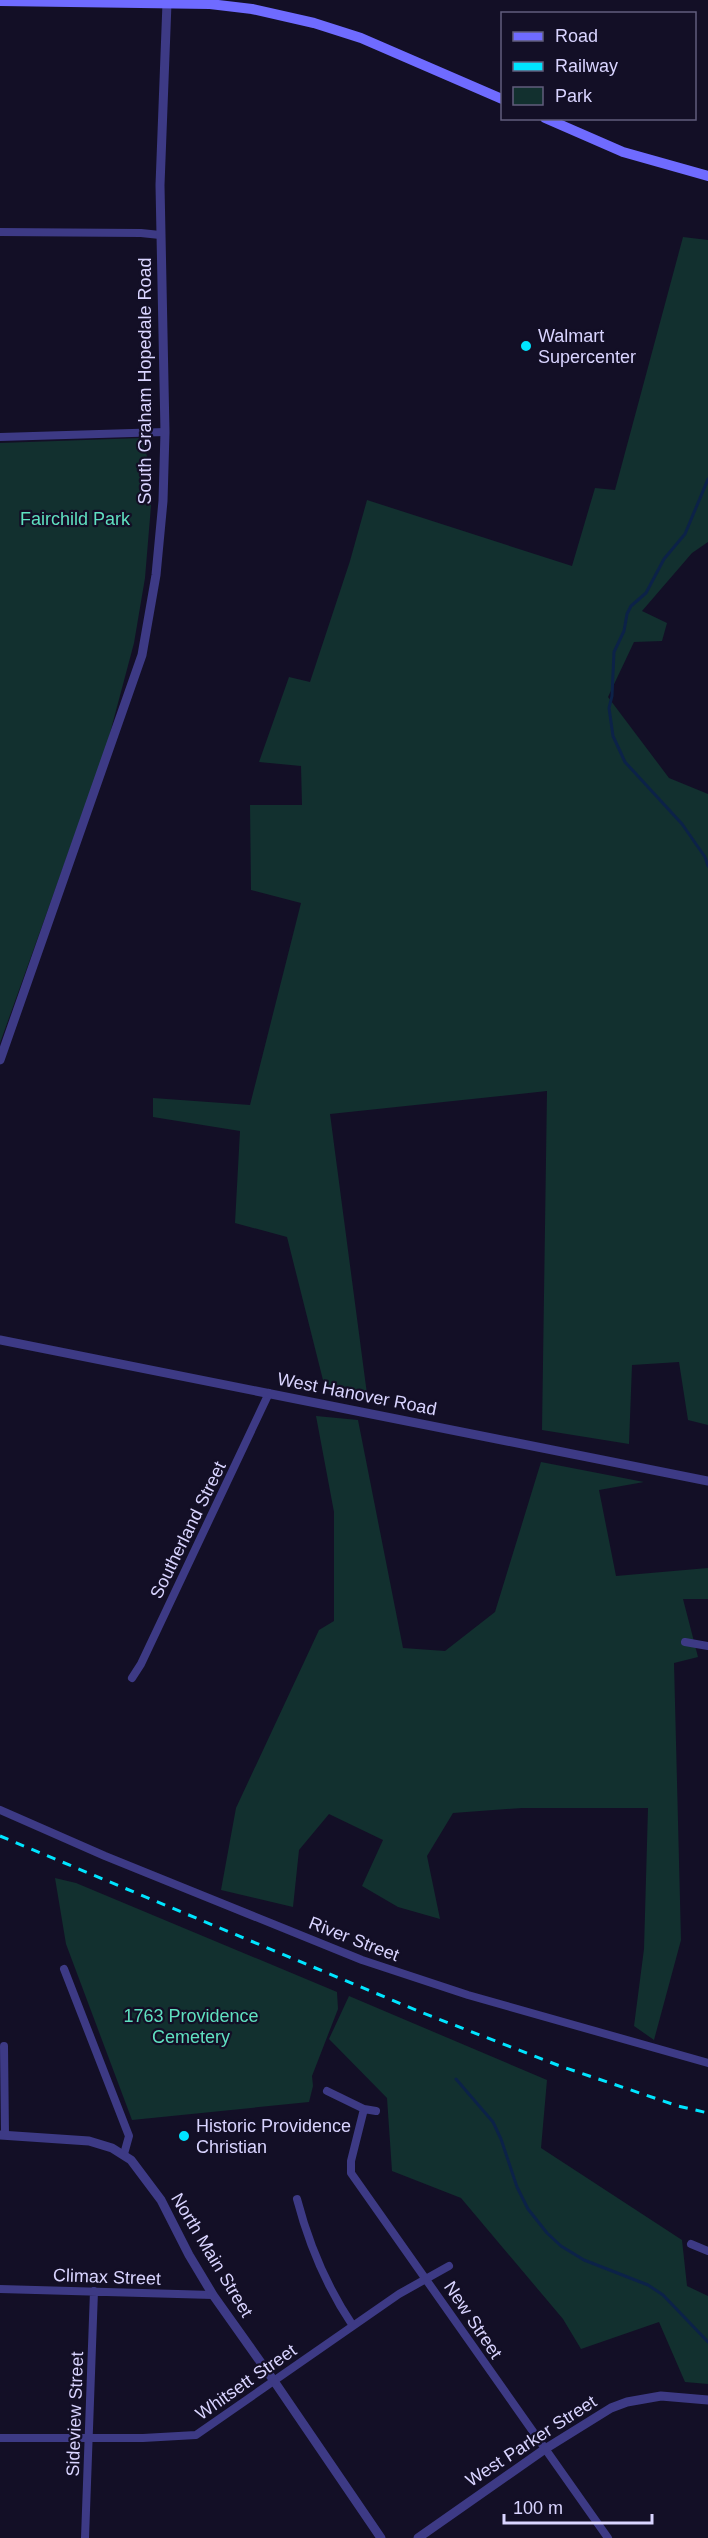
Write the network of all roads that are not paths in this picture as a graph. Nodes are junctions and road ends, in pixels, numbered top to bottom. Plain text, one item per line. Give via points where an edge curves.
1 (0, 1) edge
2 (167, 2) edge
3 (501, 99) edge
4 (550, 120) edge
5 (708, 176) edge
6 (0, 232) edge
7 (160, 235) junction
8 (165, 432) junction
9 (0, 436) edge
10 (0, 1060) edge
11 (0, 1340) edge
12 (269, 1393) junction
13 (708, 1481) edge
14 (685, 1642) dead end
15 (708, 1646) edge
16 (132, 1678) dead end
17 (0, 1810) edge
18 (64, 1969) dead end
19 (4, 2046) dead end
20 (708, 2063) edge
21 (327, 2091) dead end
22 (364, 2109) junction
23 (376, 2111) dead end
24 (2, 2135) edge
25 (124, 2154) junction
26 (297, 2199) dead end
27 (691, 2244) dead end
28 (708, 2251) edge
29 (449, 2266) dead end
30 (426, 2278) junction
31 (0, 2289) edge
32 (94, 2291) junction
33 (213, 2295) junction
34 (352, 2326) junction
35 (274, 2381) junction
36 (708, 2400) edge
37 (90, 2437) junction
38 (0, 2438) edge
39 (545, 2449) junction
40 (85, 2538) edge
41 (381, 2538) edge
42 (418, 2538) edge
43 (608, 2538) edge

1 - 2 main road
2 - 3 main road via 237,7 315,24 390,48
2 - 7 street, South Graham Hopedale Road
4 - 5 main road via 623,152
6 - 7 street
7 - 8 street, South Graham Hopedale Road
8 - 9 street
8 - 10 street, South Graham Hopedale Road via 160,538 142,655
11 - 12 street, West Hanover Road
12 - 13 street, West Hanover Road
12 - 16 street, Southerland Street
14 - 15 street
17 - 20 street, River Street via 362,1960 468,1995
18 - 25 street via 129,2136
19 - 24 street
21 - 22 street
22 - 23 street
22 - 30 street, New Street via 351,2173
24 - 25 street via 89,2141
25 - 33 street, North Main Street via 161,2200
26 - 34 street via 325,2281
27 - 28 street
29 - 30 street, Whitsett Street
30 - 34 street, Whitsett Street
30 - 39 street, New Street
31 - 32 street, Climax Street
32 - 33 street, Climax Street
32 - 37 street, Sideview Street
33 - 35 street, North Main Street
34 - 35 street, Whitsett Street
35 - 37 street, Whitsett Street via 196,2435
35 - 41 street, North Main Street
36 - 39 street, West Parker Street via 661,2396 627,2402 603,2412
37 - 38 street, Whitsett Street
37 - 40 street, Sideview Street
39 - 42 street, West Parker Street
39 - 43 street, New Street

